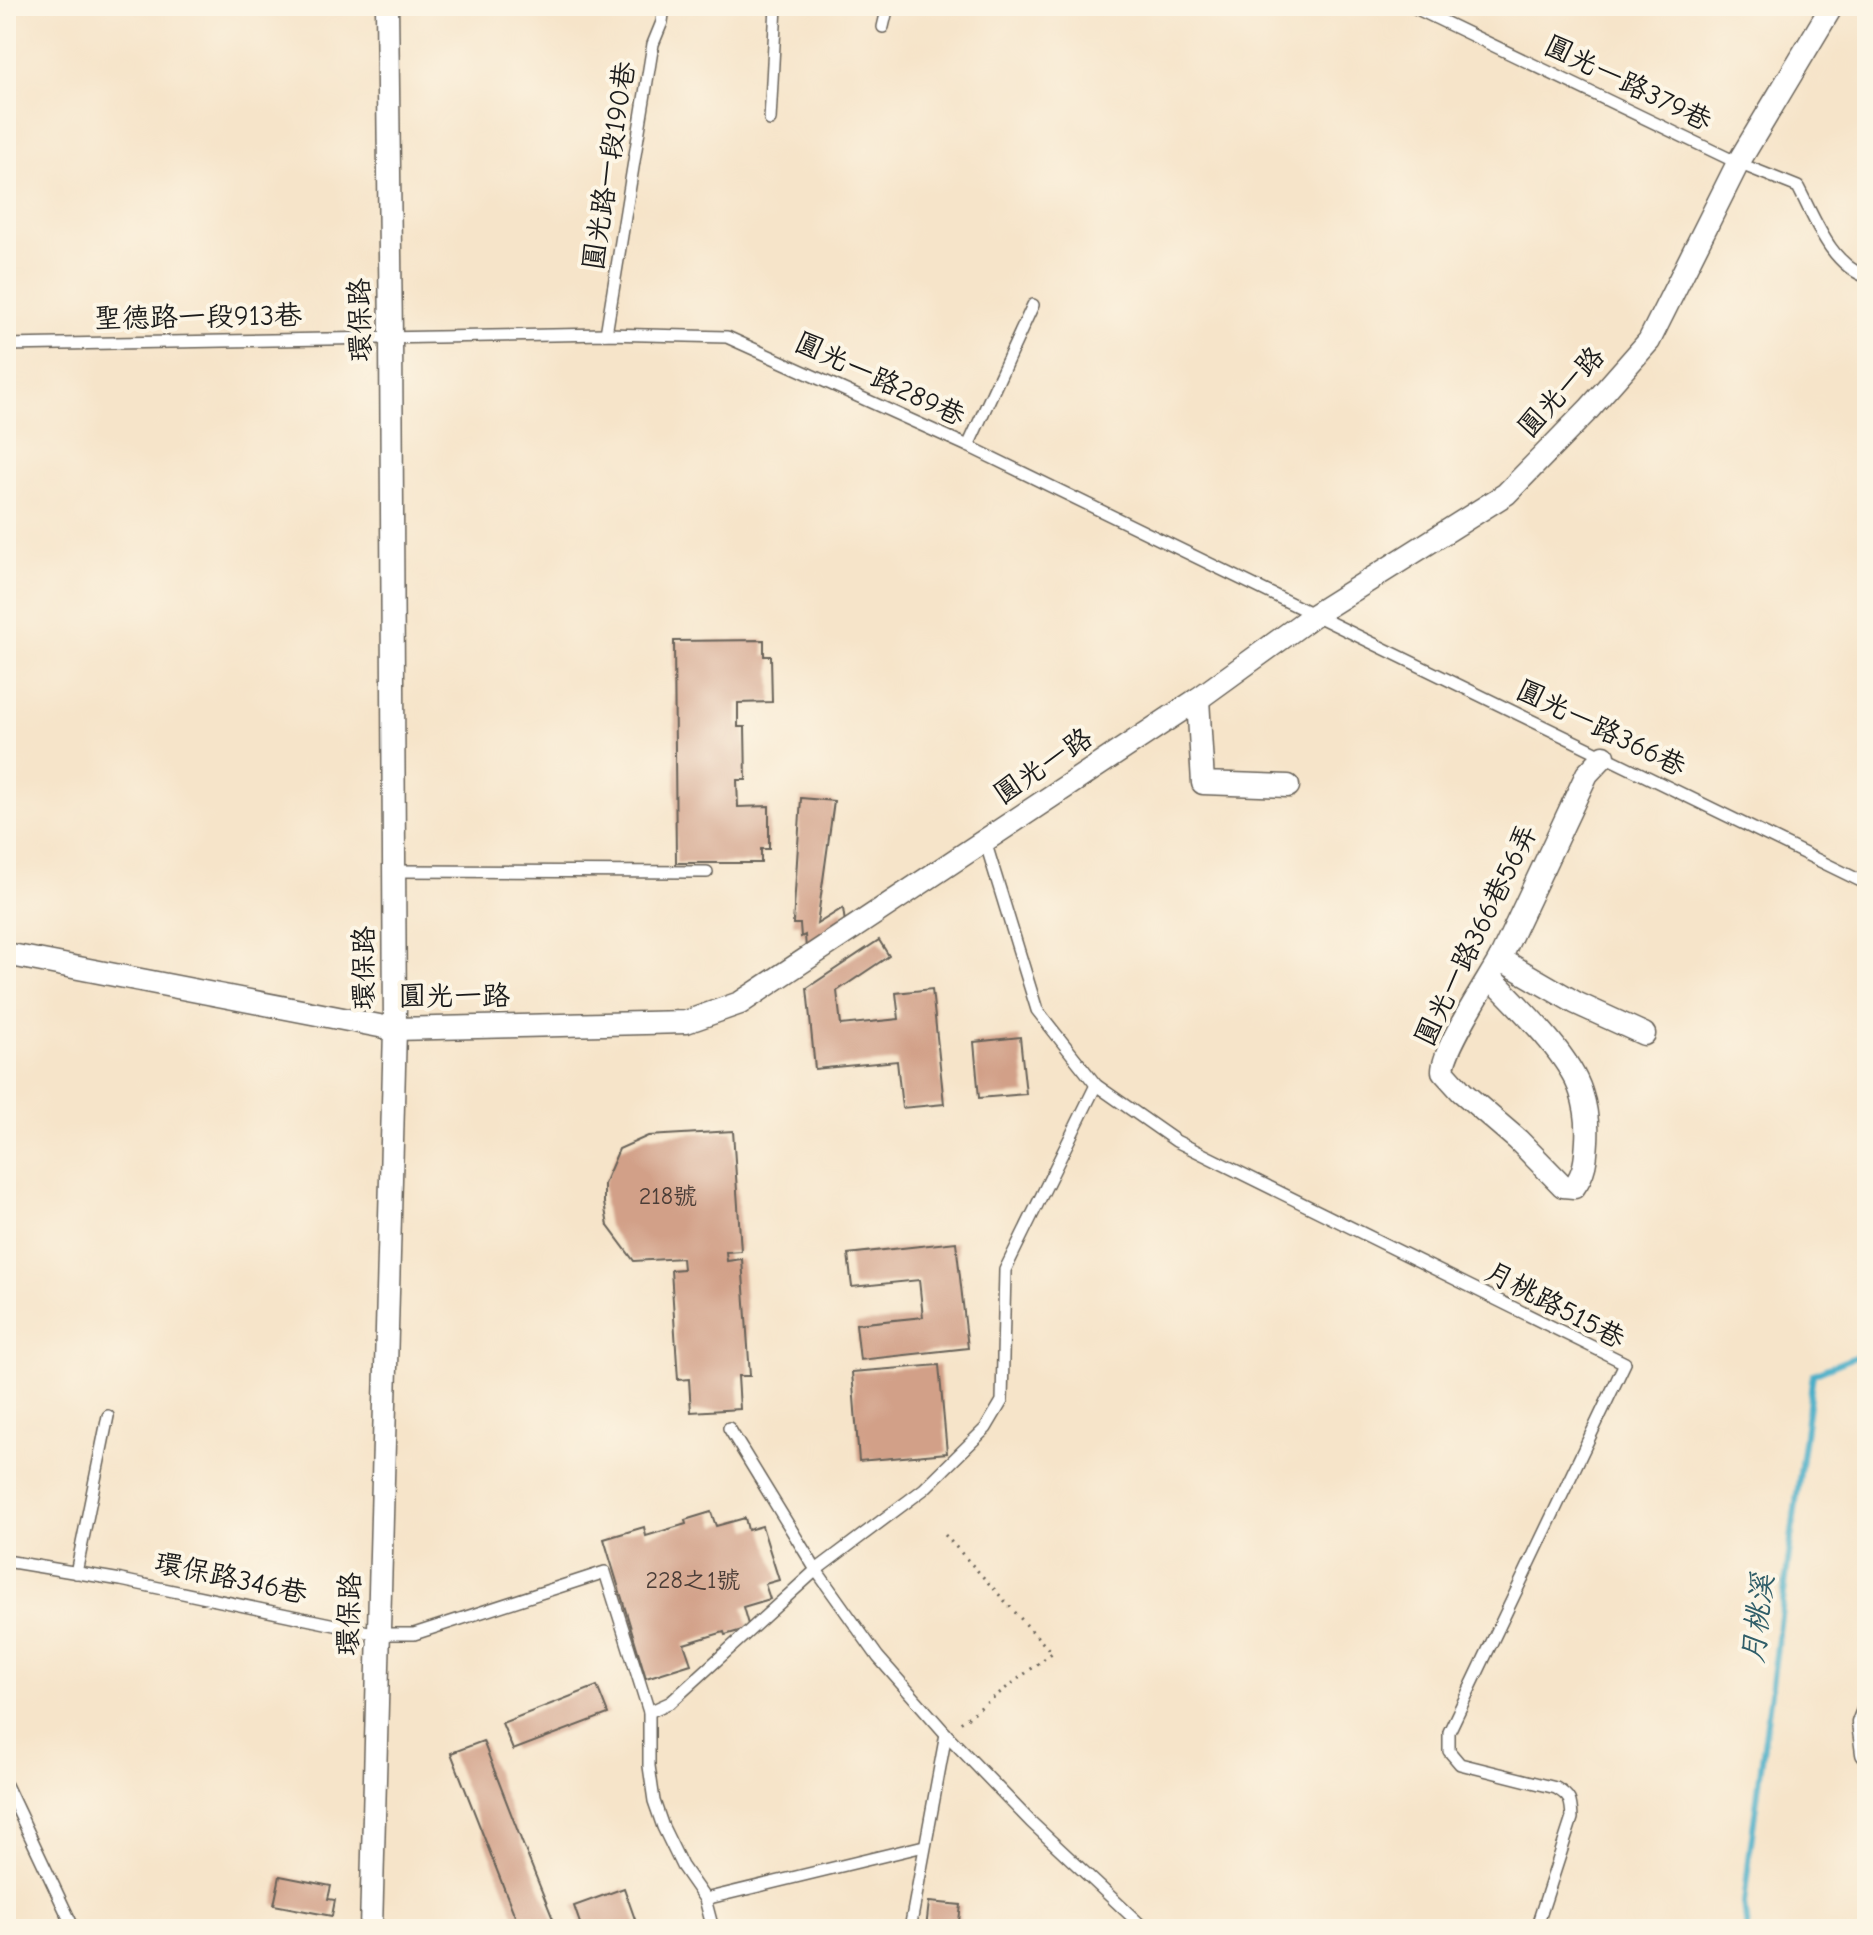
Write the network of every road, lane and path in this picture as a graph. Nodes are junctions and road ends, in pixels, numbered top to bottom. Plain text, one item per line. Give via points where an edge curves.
1 (387, 6) edge
2 (664, 6) edge
3 (776, 6) edge
4 (888, 6) edge
5 (1411, 6) edge
6 (1832, 6) edge
7 (883, 27) dead end
8 (770, 120) dead end
9 (1738, 163) junction
10 (1867, 277) edge
11 (1033, 305) dead end
12 (606, 334) junction
13 (391, 337) junction
14 (6, 345) edge
15 (968, 446) junction
16 (1314, 615) junction
17 (1198, 699) junction
18 (1604, 756) junction
19 (1288, 786) dead end
20 (985, 841) junction
21 (394, 871) junction
22 (707, 872) dead end
23 (1867, 884) edge
24 (6, 954) edge
25 (1495, 968) junction
26 (395, 1029) junction
27 (1644, 1034) dead end
28 (1096, 1085) junction
29 (108, 1416) dead end
30 (729, 1428) dead end
31 (945, 1535) dead end
32 (6, 1561) edge
33 (816, 1570) junction
34 (76, 1573) junction
35 (378, 1634) junction
36 (649, 1712) junction
37 (1867, 1713) edge
38 (946, 1734) junction
39 (1867, 1753) edge
40 (6, 1785) edge
41 (924, 1846) junction
42 (705, 1899) junction
43 (74, 1929) edge
44 (371, 1929) edge
45 (713, 1929) edge
46 (910, 1929) edge
47 (1145, 1929) edge
48 (1536, 1929) edge

1 - 13 street, 環保路
2 - 12 lane, 圓光路一段190巷 via 653,44
3 - 8 lane
4 - 7 lane
5 - 9 lane, 圓光一路379巷
6 - 9 street, 圓光一路
9 - 10 lane, 圓光一路379巷 via 1798,187 1832,252
9 - 16 street, 圓光一路 via 1649,341 1589,409 1506,494
11 - 15 lane
12 - 13 lane, 圓光一路289巷
12 - 15 lane, 圓光一路289巷 via 727,337
13 - 14 lane, 聖德路一段913巷
13 - 21 street, 環保路
15 - 16 lane, 圓光一路289巷
16 - 17 street, 圓光一路
16 - 18 lane, 圓光一路366巷
17 - 19 street via 1203,783
17 - 20 street, 圓光一路
18 - 23 lane, 圓光一路366巷
18 - 25 street, 圓光一路366巷56弄 via 1587,774
20 - 26 street, 圓光一路 via 740,1003 686,1022
20 - 28 lane, 月桃路515巷 via 1037,1010
21 - 22 lane
21 - 26 street, 環保路
24 - 26 street, 圓光一路
25 - 25 street, 圓光一路366巷56弄 via 1452,1043 1443,1071 1563,1186 1574,1187 1586,1165 1581,1092 1566,1063
25 - 27 street
26 - 35 street, 環保路
28 - 33 lane via 1005,1270 1002,1401 986,1428 924,1489
28 - 48 lane, 月桃路515巷 via 1176,1141 1625,1363 1449,1732 1449,1751 1460,1764 1556,1788 1571,1802 1572,1818
29 - 34 lane
30 - 33 lane
31 - 38 path via 1052,1653
32 - 34 lane, 環保路346巷
33 - 36 lane via 671,1702
33 - 38 lane via 878,1657
34 - 35 lane, 環保路346巷
35 - 36 lane, 環保路346巷 via 414,1634 605,1572
35 - 44 street, 環保路
36 - 42 lane via 654,1801 682,1866
37 - 39 street
38 - 41 lane
38 - 47 lane
40 - 43 lane
41 - 42 lane
41 - 46 lane
42 - 45 lane

